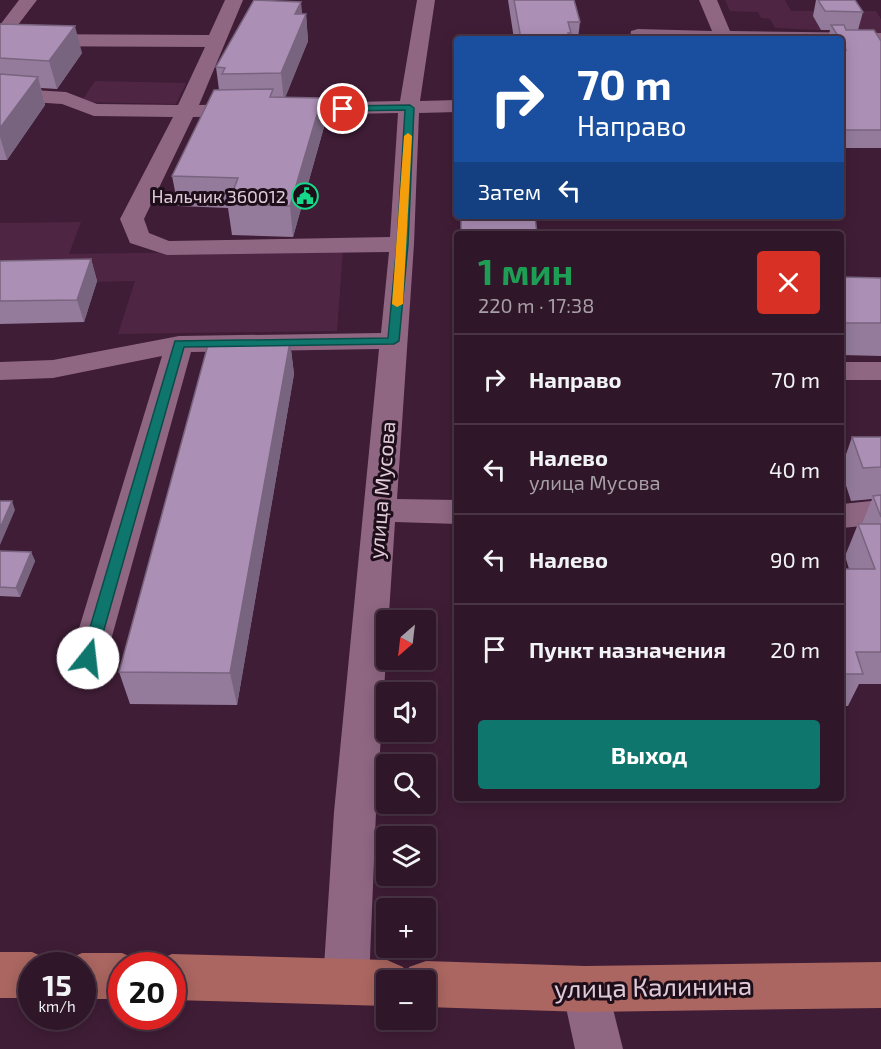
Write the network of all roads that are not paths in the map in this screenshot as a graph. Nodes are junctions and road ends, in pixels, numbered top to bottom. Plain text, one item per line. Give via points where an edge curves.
1 (28, 0) edge
2 (234, 0) edge
3 (426, 0) edge
4 (708, 0) edge
5 (723, 36) edge
6 (0, 38) edge
7 (844, 38) edge
8 (881, 39) edge
9 (216, 41) junction
10 (0, 94) edge
11 (454, 106) edge
12 (410, 108) junction
13 (186, 111) junction
14 (402, 244) junction
15 (394, 341) junction
16 (179, 344) junction
17 (0, 370) edge
18 (844, 371) edge
19 (881, 371) edge
20 (380, 510) junction
21 (454, 512) edge
22 (881, 512) edge
23 (844, 516) edge
24 (88, 658) dead end
25 (0, 975) edge
26 (18, 975) edge
27 (186, 976) edge
28 (366, 982) edge
29 (436, 984) edge
30 (881, 985) edge
31 (585, 989) junction
32 (599, 1049) edge

1 - 6 street
2 - 9 street
3 - 12 street, улица Мусова
4 - 5 street
6 - 9 street
7 - 8 street
9 - 13 street
10 - 13 street via 66,98 94,110
11 - 12 street
12 - 13 street
12 - 14 street, улица Мусова
13 - 14 street via 132,219 139,238 167,248
14 - 15 street, улица Мусова
15 - 16 street
15 - 20 street, улица Мусова
16 - 17 street via 53,369
16 - 24 street
18 - 19 street
20 - 21 street
20 - 28 street, улица Мусова via 354,812
22 - 23 street
25 - 26 main road
27 - 28 main road
29 - 31 main road, улица Калинина
30 - 31 main road, улица Калинина
31 - 32 street

